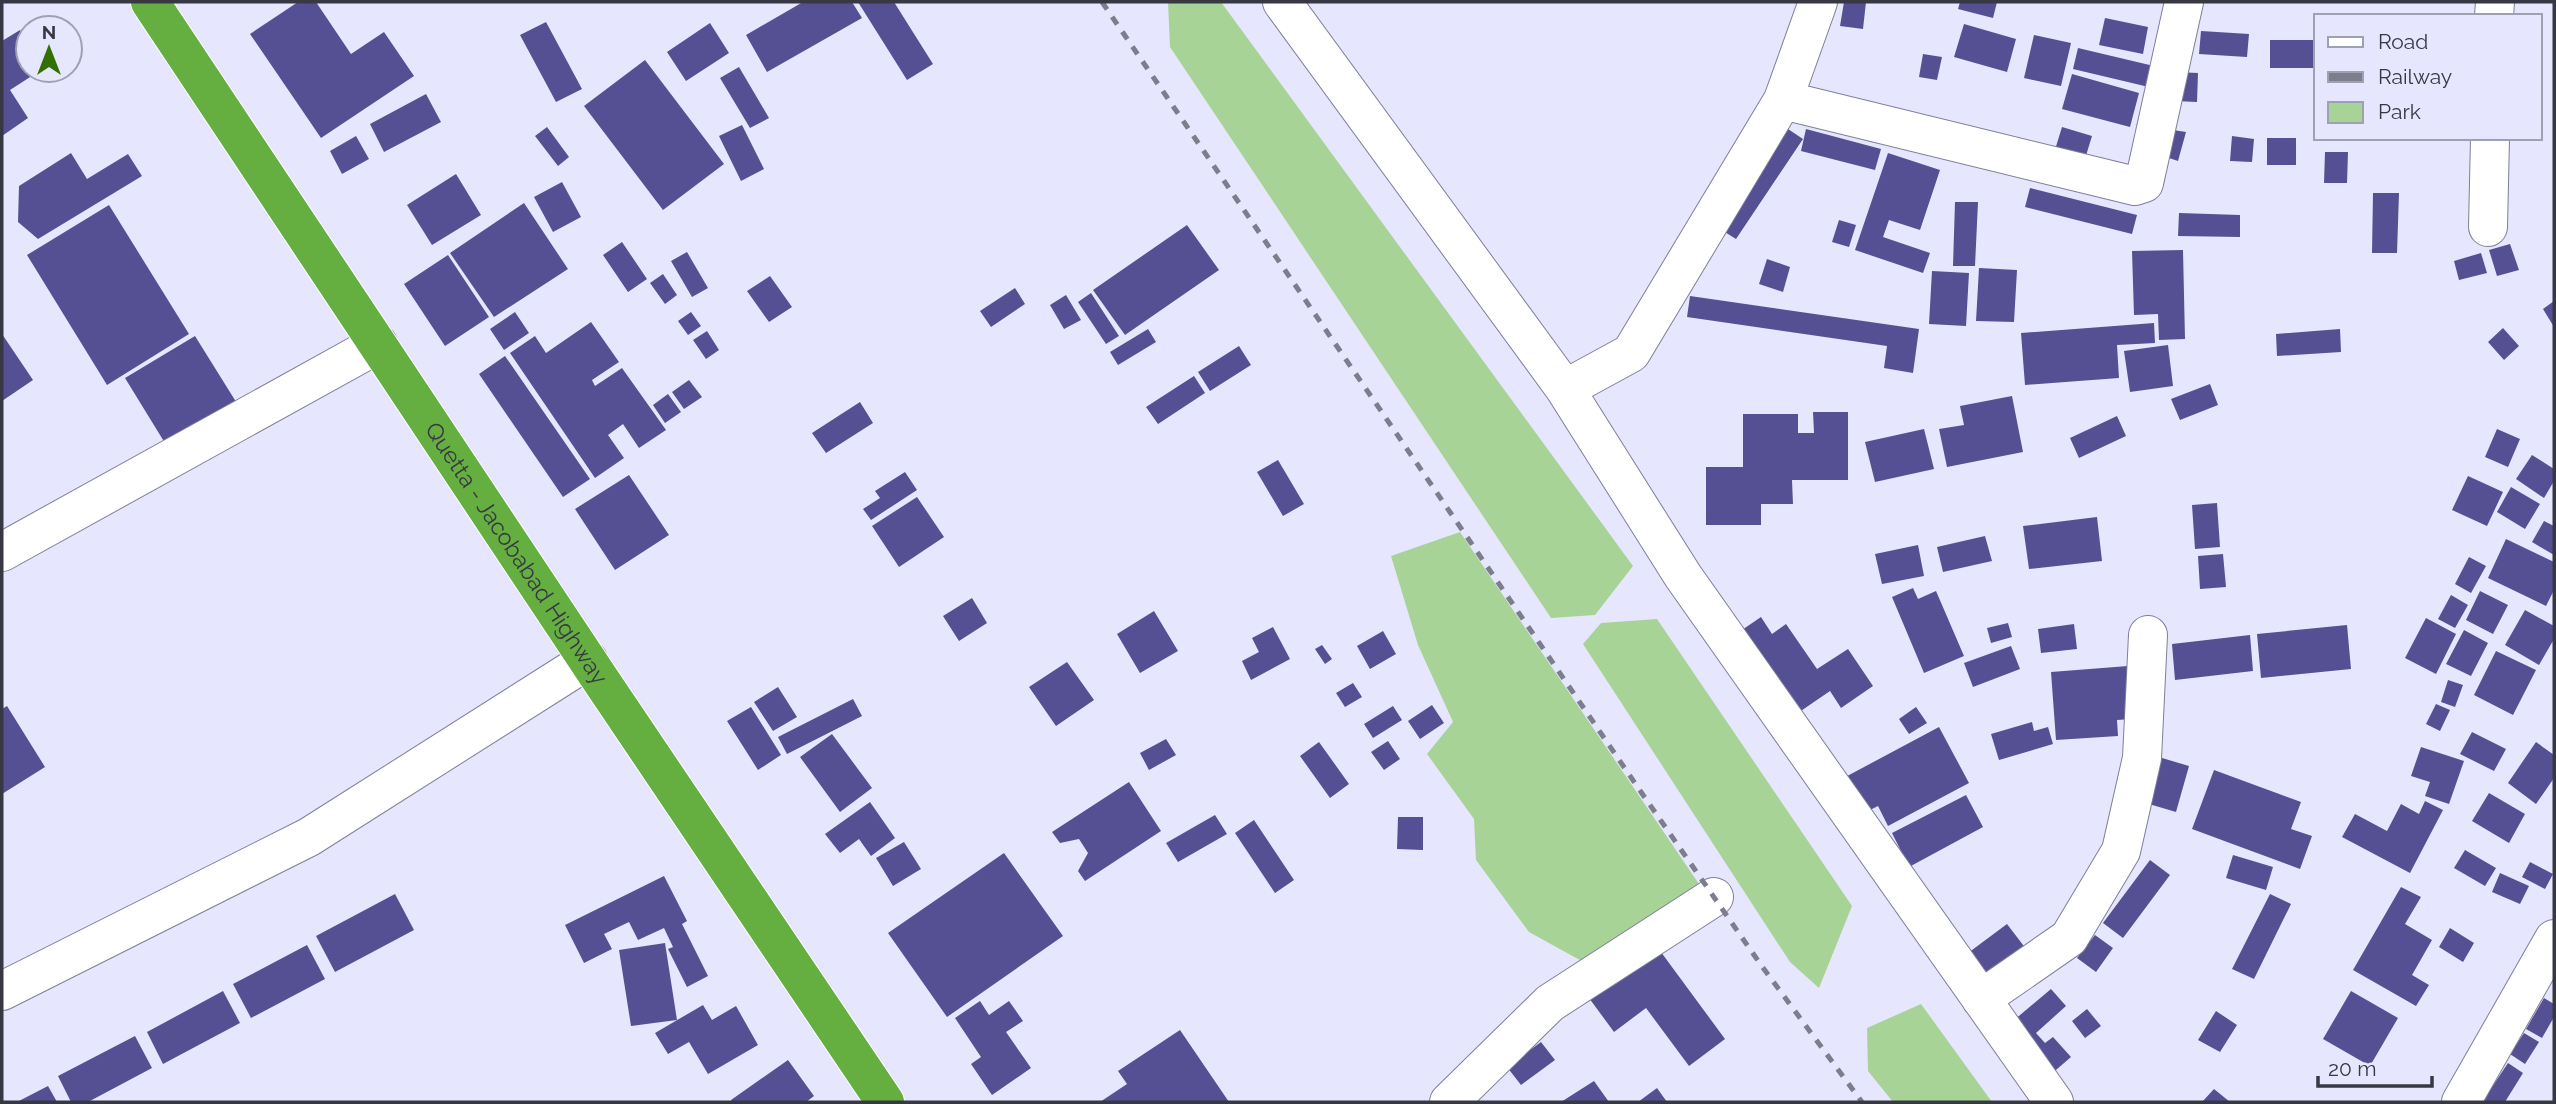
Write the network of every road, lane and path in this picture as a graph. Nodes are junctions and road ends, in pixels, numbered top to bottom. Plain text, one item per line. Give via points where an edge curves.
1 (150, 2) edge
2 (1282, 2) edge
3 (1818, 2) edge
4 (2184, 2) edge
5 (1783, 100) junction
6 (2490, 140) edge
7 (2488, 227) dead end
8 (378, 344) junction
9 (1565, 389) junction
10 (2, 552) edge
11 (2148, 635) dead end
12 (588, 660) junction
13 (1714, 897) dead end
14 (2554, 939) edge
15 (2, 991) edge
16 (1981, 999) junction
17 (885, 1102) edge
18 (1449, 1102) edge
19 (2053, 1102) edge
20 (2460, 1102) edge

1 - 8 highway, Quetta - Jacobabad Highway
2 - 9 street
3 - 5 street
4 - 5 street via 2144,183 2135,186
5 - 9 street via 1631,353
6 - 7 street
8 - 10 street
8 - 12 highway, Quetta - Jacobabad Highway
9 - 16 street via 1683,576
11 - 16 street via 2142,758 2121,851 2069,938
12 - 15 street via 309,837
12 - 17 highway, Quetta - Jacobabad Highway
13 - 18 street via 1550,1003
14 - 20 street
16 - 19 street

